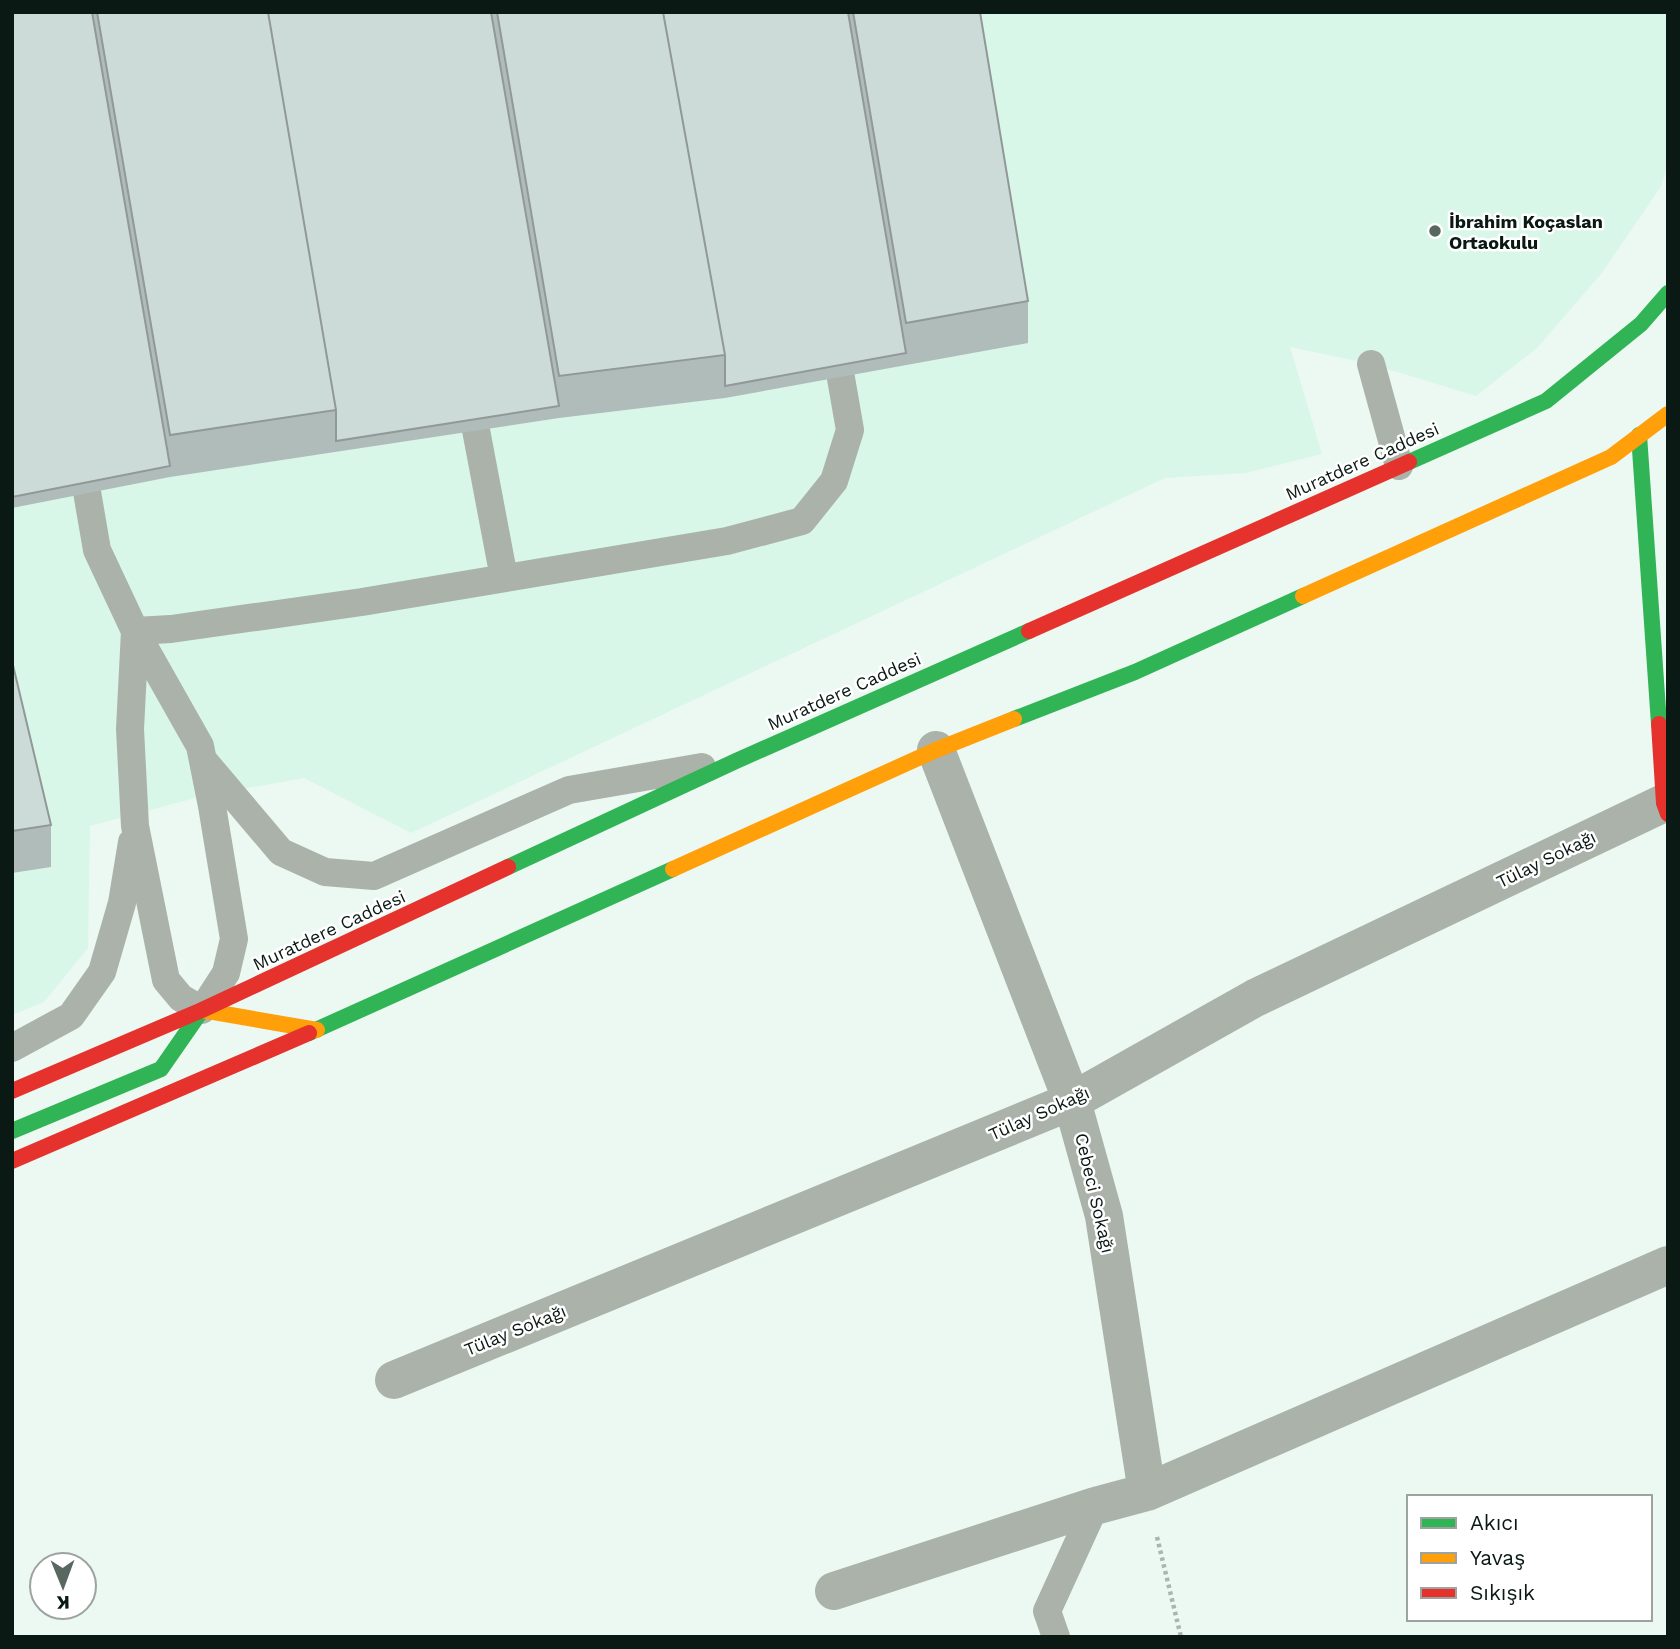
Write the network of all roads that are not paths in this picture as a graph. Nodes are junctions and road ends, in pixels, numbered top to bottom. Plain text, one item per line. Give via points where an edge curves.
1 (1668, 293) edge
2 (828, 309) edge
3 (463, 363) edge
4 (1371, 364) dead end
5 (1668, 414) edge
6 (76, 429) edge
7 (1639, 435) junction
8 (1399, 466) junction
9 (504, 578) junction
10 (135, 631) junction
11 (936, 750) junction
12 (203, 759) junction
13 (736, 761) junction
14 (1666, 808) edge
15 (135, 826) junction
16 (202, 1010) junction
17 (317, 1030) junction
18 (12, 1048) edge
19 (12, 1091) edge
20 (1072, 1101) junction
21 (12, 1131) edge
22 (12, 1161) edge
23 (1668, 1265) edge
24 (394, 1380) dead end
25 (1147, 1492) junction
26 (1095, 1506) junction
27 (834, 1591) dead end
28 (1056, 1637) edge

1 - 8 main road, Muratdere Caddesi via 1641,324 1546,401
2 - 9 lane via 850,430 834,481 802,521 727,541
3 - 9 lane
4 - 8 lane
5 - 7 main road
6 - 10 lane via 97,550
7 - 11 main road via 1611,457 1135,672
7 - 14 main road
8 - 13 main road, Muratdere Caddesi
9 - 10 lane via 362,602
10 - 12 lane
10 - 15 lane via 130,729
11 - 17 main road
11 - 20 street, Cebeci Sokağı
12 - 13 lane via 281,852 325,872 374,876 569,790
12 - 16 lane via 234,939 226,973
13 - 16 main road, Muratdere Caddesi
14 - 20 street, Tülay Sokağı via 1255,998
15 - 16 lane via 166,980 181,998
15 - 18 lane via 122,903 102,972 71,1016
16 - 17 main road
16 - 19 main road, Muratdere Caddesi
16 - 21 main road via 161,1069
17 - 22 main road
20 - 24 street, Tülay Sokağı
20 - 25 street, Cebeci Sokağı via 1104,1216
23 - 25 street
25 - 26 street
26 - 27 street
26 - 28 lane via 1047,1611

